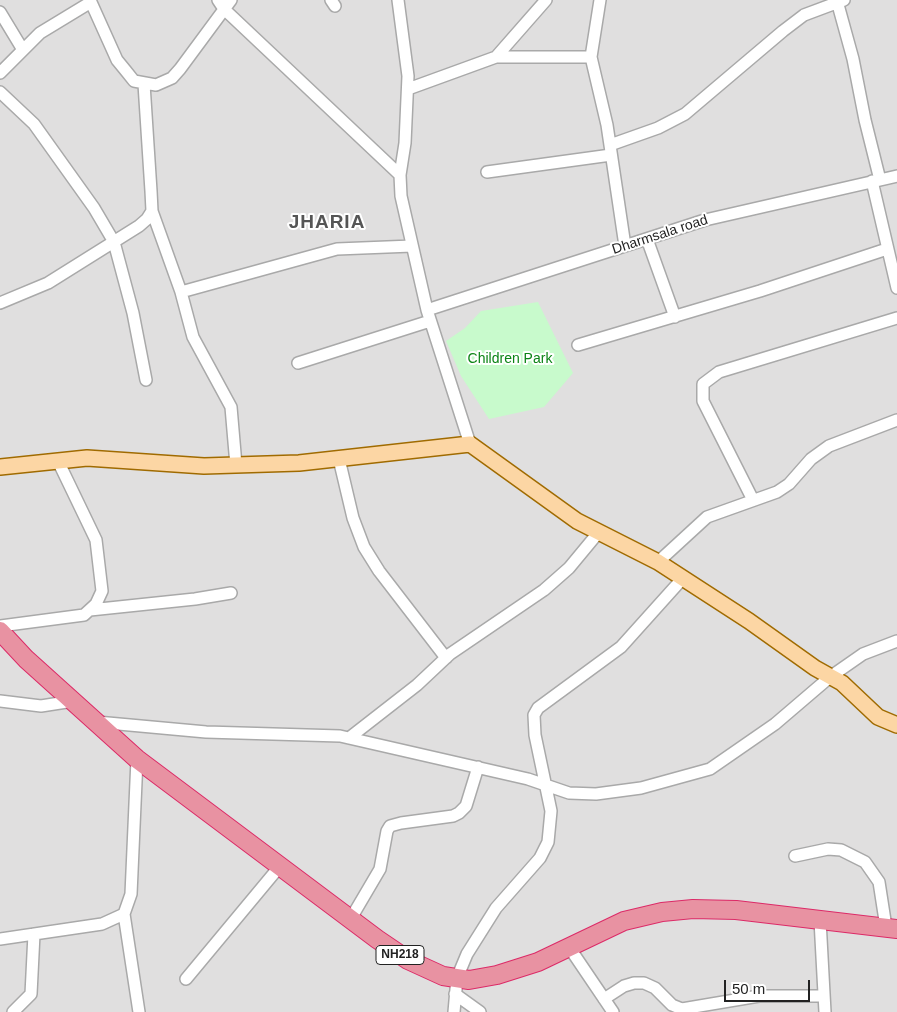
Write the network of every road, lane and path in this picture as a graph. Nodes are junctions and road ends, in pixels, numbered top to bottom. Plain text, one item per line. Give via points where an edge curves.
1 (398, 0) edge
2 (546, 0) edge
3 (600, 0) edge
4 (91, 1) edge
5 (833, 2) edge
6 (225, 3) edge
7 (0, 12) edge
8 (23, 50) junction
9 (496, 57) junction
10 (591, 57) junction
11 (0, 73) edge
12 (144, 84) junction
13 (408, 90) junction
14 (0, 92) edge
15 (611, 150) junction
16 (487, 172) dead end
17 (400, 175) junction
18 (897, 176) edge
19 (876, 180) junction
20 (152, 211) junction
21 (647, 239) junction
22 (114, 242) junction
23 (412, 246) junction
24 (625, 246) junction
25 (888, 249) junction
26 (897, 288) edge
27 (181, 292) junction
28 (0, 303) edge
29 (429, 316) junction
30 (675, 317) junction
31 (897, 318) edge
32 (578, 345) dead end
33 (298, 363) dead end
34 (146, 380) dead end
35 (897, 420) edge
36 (470, 444) junction
37 (339, 459) junction
38 (58, 461) junction
39 (236, 465) junction
40 (0, 467) edge
41 (753, 500) junction
42 (598, 533) junction
43 (658, 562) junction
44 (683, 578) junction
45 (231, 593) dead end
46 (90, 610) junction
47 (0, 626) edge
48 (0, 631) edge
49 (897, 641) edge
50 (446, 658) junction
51 (830, 677) junction
52 (0, 702) edge
53 (73, 702) junction
54 (96, 722) junction
55 (897, 725) edge
56 (349, 738) junction
57 (137, 759) junction
58 (478, 766) junction
59 (544, 784) junction
60 (795, 856) dead end
61 (280, 866) junction
62 (124, 914) junction
63 (350, 920) junction
64 (820, 920) junction
65 (891, 928) edge
66 (34, 934) junction
67 (0, 939) edge
68 (569, 947) junction
69 (186, 979) dead end
70 (456, 986) junction
71 (824, 996) junction
72 (604, 999) junction
73 (12, 1012) edge
74 (139, 1012) edge
75 (454, 1012) edge
76 (480, 1012) edge
77 (613, 1012) edge
78 (825, 1012) edge

1 - 13 street
2 - 9 street
3 - 10 street
4 - 8 street via 40,33
4 - 12 street via 118,60 134,81
5 - 15 street via 804,15 783,30 684,114
5 - 19 street via 853,59
6 - 12 street via 172,78 156,85
6 - 17 street
7 - 8 street
8 - 11 street
9 - 10 street
9 - 13 street
10 - 15 street
12 - 20 street
13 - 17 street
14 - 22 street via 34,124 94,208
15 - 16 street
15 - 24 street
17 - 23 street via 401,196
18 - 19 street, Dharmsala road
19 - 21 street, Dharmsala road via 704,220
19 - 25 street
20 - 22 street via 139,226
20 - 27 street
21 - 24 street, Dharmsala road
21 - 30 street
22 - 28 street via 48,283
22 - 34 street
23 - 27 street via 337,249
23 - 29 street
24 - 29 street, Dharmsala road
25 - 26 street
25 - 30 street
27 - 39 street via 193,337 231,407
29 - 33 street, Dharmsala road
29 - 36 street
30 - 32 street
31 - 41 street via 719,372 703,384 702,401
35 - 41 street via 829,446 811,459 789,484
36 - 37 main road
36 - 42 main road via 577,522
37 - 39 main road
37 - 50 street via 353,518 364,547
38 - 39 main road via 88,458 204,466
38 - 40 main road
38 - 46 street via 92,527 99,554 102,591
41 - 43 street via 707,517
42 - 43 main road
42 - 50 street via 569,568 544,590
43 - 44 main road
44 - 51 main road
44 - 59 street via 621,648 538,708 534,723
45 - 46 street
46 - 47 street via 73,618
48 - 53 highway, NH218
49 - 51 street via 863,654
50 - 56 street
51 - 55 main road via 854,692 878,717
51 - 59 street via 775,724 710,769 641,788 596,794 569,792
52 - 53 street via 41,706
53 - 54 highway, NH218
54 - 56 street via 206,732 315,734
54 - 57 highway, NH218
56 - 58 street
57 - 61 highway, NH218
57 - 62 street via 131,894
58 - 59 street
58 - 63 street via 466,806 459,813 390,826 380,869
59 - 70 street via 551,811 545,850 496,908 466,954
60 - 65 street via 828,849 841,850 865,862 879,882
61 - 63 highway, NH218
61 - 69 street
62 - 66 street via 102,924
62 - 74 street
63 - 70 highway, NH218 via 408,960 443,976
64 - 65 highway, NH218
64 - 68 highway, NH218 via 736,910 662,912 624,921
64 - 71 street
66 - 67 street
66 - 73 street via 31,994
68 - 70 highway, NH218 via 538,962
68 - 72 street
70 - 75 street
70 - 76 street
71 - 72 street via 758,996 682,1009 672,1005 655,988 634,983
71 - 78 street
72 - 77 street

